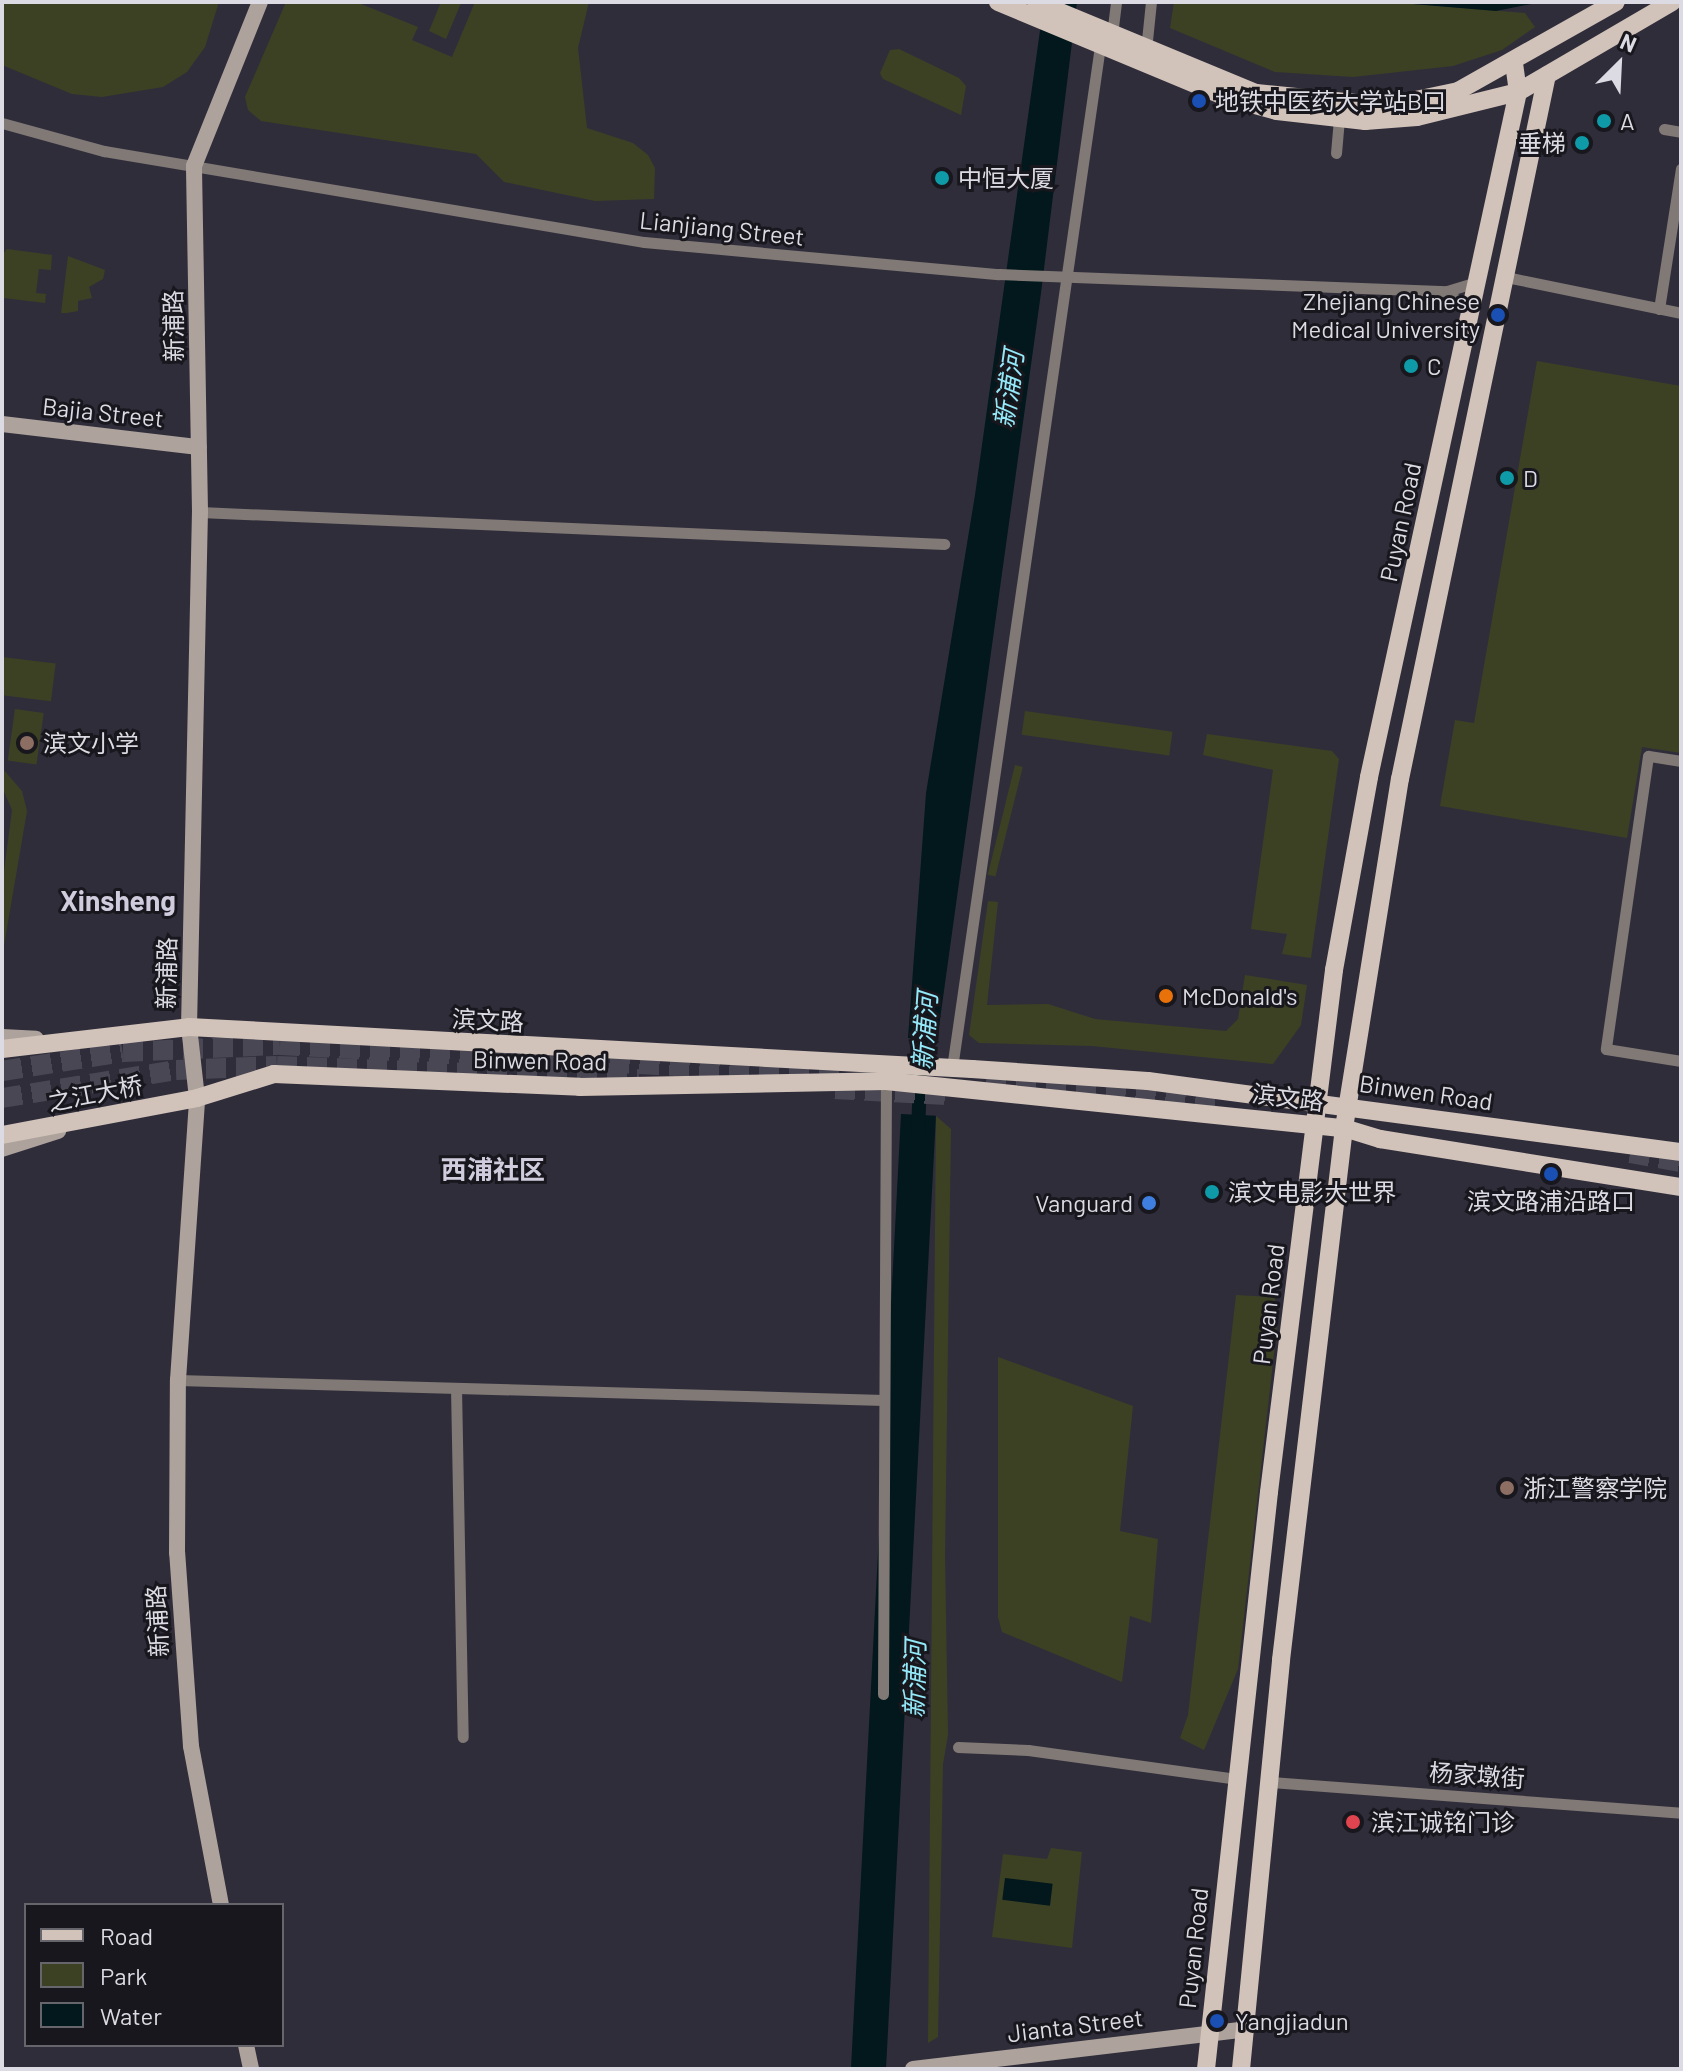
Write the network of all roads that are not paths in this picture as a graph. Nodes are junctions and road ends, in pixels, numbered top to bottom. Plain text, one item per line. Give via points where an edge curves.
1 (260, 2) edge
2 (998, 2) edge
3 (1116, 2) edge
4 (1151, 2) edge
5 (1616, 2) edge
6 (1672, 2) edge
7 (1038, 11) edge
8 (1106, 40) junction
9 (1146, 50) junction
10 (1514, 63) junction
11 (1547, 75) junction
12 (1518, 92) junction
13 (1339, 120) junction
14 (2, 123) edge
15 (1664, 129) dead end
16 (1681, 132) edge
17 (1336, 153) dead end
18 (194, 166) junction
19 (1681, 169) edge
20 (1062, 275) junction
21 (1506, 277) junction
22 (1476, 282) junction
23 (1447, 291) junction
24 (1659, 309) junction
25 (1470, 313) junction
26 (1681, 313) edge
27 (2, 424) edge
28 (199, 447) junction
29 (200, 512) junction
30 (944, 544) dead end
31 (1681, 761) edge
32 (189, 1027) junction
33 (105, 1036) junction
34 (2, 1037) edge
35 (2, 1049) edge
36 (1681, 1061) edge
37 (972, 1069) joint
38 (887, 1073) junction
39 (955, 1077) junction
40 (197, 1098) junction
41 (1316, 1102) junction
42 (1348, 1105) junction
43 (112, 1113) junction
44 (1314, 1124) junction
45 (1344, 1128) junction
46 (2, 1135) edge
47 (2, 1149) edge
48 (1681, 1152) edge
49 (1681, 1187) edge
50 (178, 1380) junction
51 (456, 1388) junction
52 (884, 1400) junction
53 (883, 1694) dead end
54 (463, 1737) dead end
55 (958, 1747) dead end
56 (1238, 1779) junction
57 (1271, 1782) junction
58 (1681, 1813) edge
59 (221, 1903) edge
60 (1242, 2030) junction
61 (1208, 2032) junction
62 (246, 2047) edge
63 (251, 2069) edge
64 (913, 2069) edge
65 (1206, 2069) edge
66 (1241, 2069) edge

1 - 18 street, 新浦路
2 - 7 main road
3 - 8 street
4 - 9 street
5 - 10 main road
6 - 11 main road
7 - 8 main road
8 - 9 main road
8 - 13 main road via 1226,97
8 - 20 street
9 - 10 main road via 1256,93 1387,106 1458,91
10 - 11 main road
10 - 12 main road, Puyan Road
11 - 12 main road
11 - 21 main road
12 - 13 main road via 1417,117
12 - 22 main road, Puyan Road
13 - 17 street
14 - 18 street, Lianjiang Street via 104,151
15 - 16 street
18 - 20 street, Lianjiang Street via 644,242
18 - 28 street, 新浦路
19 - 24 street
20 - 23 street, Lianjiang Street
20 - 39 street
21 - 24 street
21 - 42 main road via 1400,779
22 - 23 street, Lianjiang Street
22 - 25 main road, Puyan Road
23 - 25 street
24 - 26 street
25 - 41 main road, Puyan Road via 1369,777
27 - 28 street, Bajia Street
28 - 29 street, 新浦路
29 - 30 street
29 - 32 street, 新浦路
31 - 36 street via 1648,756 1606,1049
32 - 33 main road, 滨文路
32 - 38 main road, 滨文路
32 - 40 street, 新浦路
33 - 34 street, 滨文路
33 - 35 main road
37 - 39 main road, 滨文路
37 - 41 main road, Binwen Road via 1148,1081
38 - 39 main road, 滨文路
38 - 40 main road, Binwen Road via 580,1087 274,1074
38 - 52 street
39 - 44 main road, 滨文路
40 - 43 main road, 之江大桥
40 - 50 street, 新浦路
41 - 42 main road, Binwen Road
41 - 44 main road, Puyan Road
42 - 45 main road
42 - 48 main road, Binwen Road
43 - 46 main road, 之江大桥
43 - 47 street
44 - 45 main road, 滨文路
44 - 56 main road, Puyan Road
45 - 49 main road, 滨文路 via 1380,1139
45 - 57 main road
50 - 51 street
50 - 59 street, 新浦路 via 182,1652 191,1746
51 - 52 street
51 - 54 street
52 - 53 street
55 - 56 street via 1028,1750
56 - 61 main road, Puyan Road
57 - 58 street, 杨家墩街
57 - 60 main road
60 - 61 street, Jianta Street
60 - 66 main road
61 - 64 street, Jianta Street
61 - 65 main road, Puyan Road
62 - 63 street

